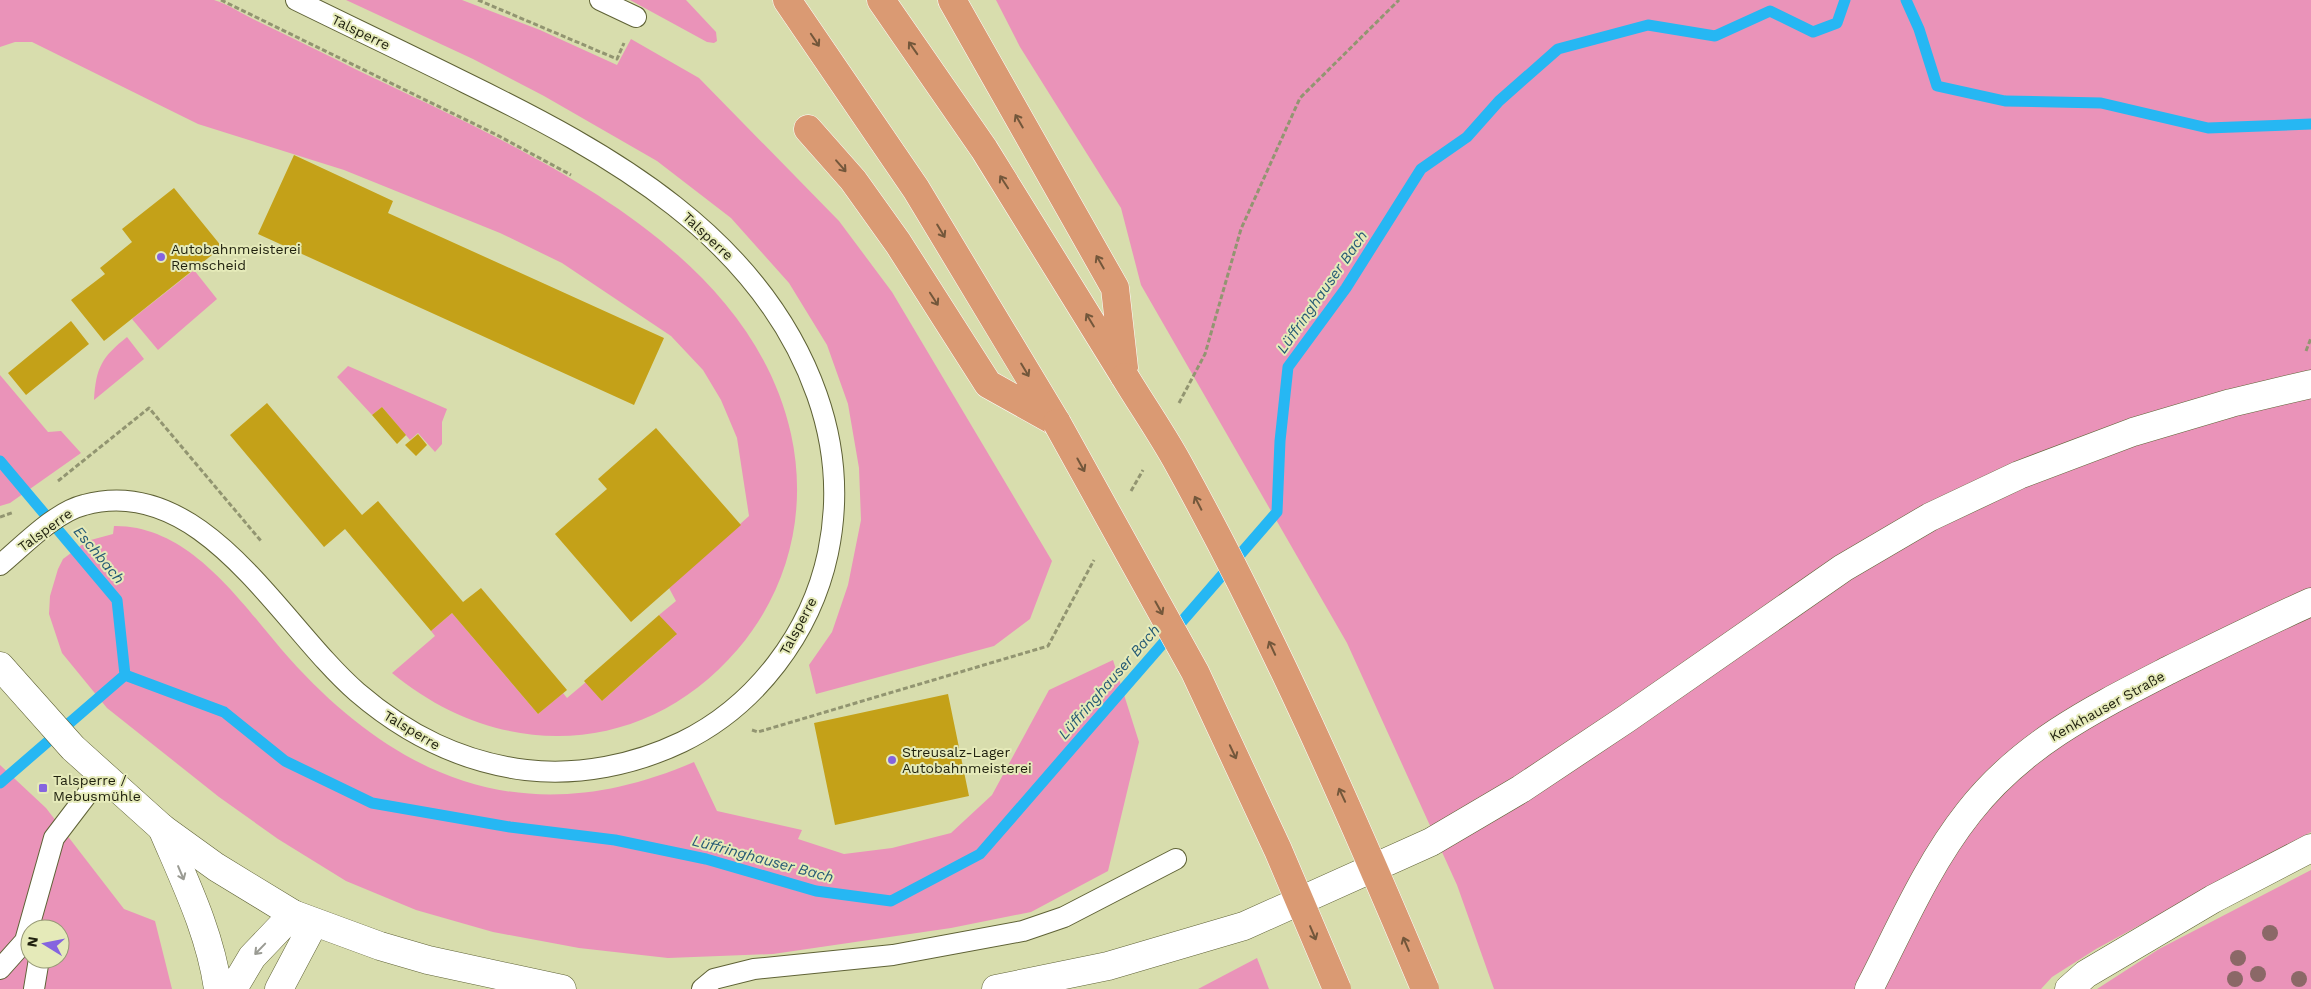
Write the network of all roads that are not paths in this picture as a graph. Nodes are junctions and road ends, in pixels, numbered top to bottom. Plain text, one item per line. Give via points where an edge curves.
1 (296, 0) edge
2 (600, 0) edge
3 (787, 0) edge
4 (880, 0) edge
5 (952, 0) edge
6 (636, 17) road end
7 (808, 129) dead end
8 (1125, 376) junction
9 (2311, 384) edge
10 (1057, 423) junction
11 (0, 565) edge
12 (2311, 602) edge
13 (0, 666) edge
14 (102, 775) junction
15 (162, 828) junction
16 (2311, 848) edge
17 (1176, 859) dead end
18 (33, 919) edge
19 (303, 919) junction
20 (20, 949) edge
21 (0, 969) edge
22 (37, 969) edge
23 (34, 989) edge
24 (218, 989) edge
25 (233, 989) edge
26 (279, 989) edge
27 (562, 989) edge
28 (702, 989) edge
29 (996, 989) edge
30 (1337, 989) edge
31 (1425, 989) edge
32 (1869, 989) edge
33 (2069, 989) edge

1 - 11 lane, Talsperre via 588,146 679,209 747,274 789,333 811,379 828,432 834,466 832,529 826,560 817,590 789,647 767,676 702,731 658,753 608,767 542,772 509,768 459,755 399,725 326,662 223,547 169,510 125,498 83,505 64,513
2 - 6 lane
3 -> 10 highway via 916,189
8 -> 4 highway via 984,149
8 -> 5 highway via 1115,288
7 -> 10 highway via 853,180 892,235 988,384
31 -> 8 highway, bridge via 1352,816 1267,636 1178,463
9 - 29 main road via 2232,403 2125,435 2019,475 1930,517 1843,568 1553,768 1431,842 1244,926 1108,966
10 -> 30 highway, bridge via 1195,672 1278,850
12 - 32 main road, Kenkhauser Straße via 2136,687 2024,754 1970,811 1934,861
13 - 14 main road via 57,732
14 - 15 main road
14 - 18 lane via 54,838
15 - 19 main road via 216,867
15 -> 24 main road via 206,937
16 - 33 main road via 2213,899 2086,974
17 - 28 lane via 1064,917 1023,931 893,955 754,969 714,979
19 -> 25 main road via 252,957
19 - 26 main road
19 - 27 main road via 428,960
20 - 21 lane
22 - 23 lane

